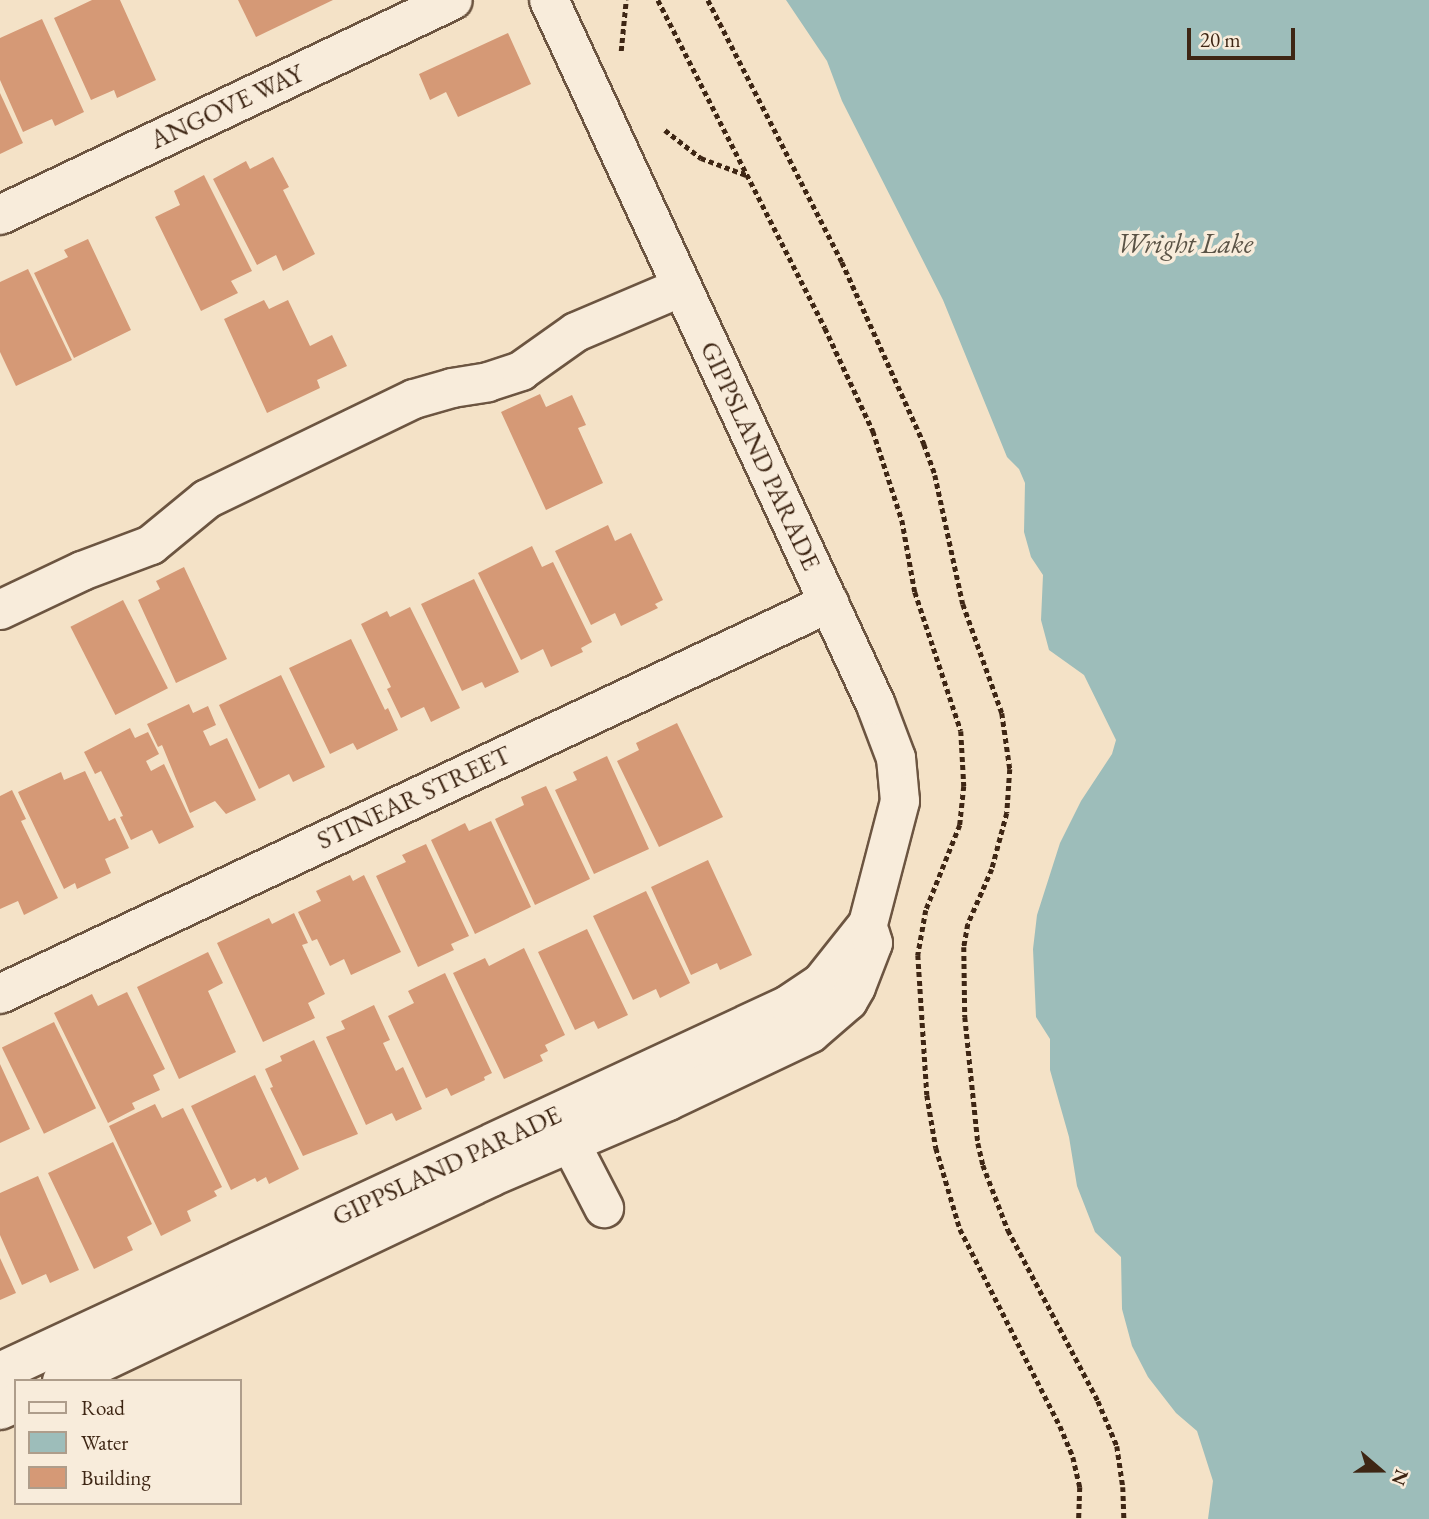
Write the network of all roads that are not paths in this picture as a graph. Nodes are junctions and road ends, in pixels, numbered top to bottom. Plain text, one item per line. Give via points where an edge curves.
1 (453, 0) edge
2 (550, 0) edge
3 (0, 215) edge
4 (682, 287) junction
5 (829, 603) junction
6 (0, 610) edge
7 (0, 994) edge
8 (563, 1130) junction
9 (604, 1208) dead end
10 (0, 1372) edge
11 (66, 1379) edge

1 - 3 street, ANGOVE WAY
2 - 4 street, GIPPSLAND PARADE
4 - 5 street, GIPPSLAND PARADE
4 - 6 street via 576,332 521,371 414,399 207,499 151,545
5 - 7 street, STINEAR STREET
5 - 8 street, GIPPSLAND PARADE via 876,705 900,775 898,815 868,924 873,943 856,987 825,1023 799,1039
8 - 9 street
8 - 10 street, GIPPSLAND PARADE
8 - 11 street, GIPPSLAND PARADE via 491,1177

